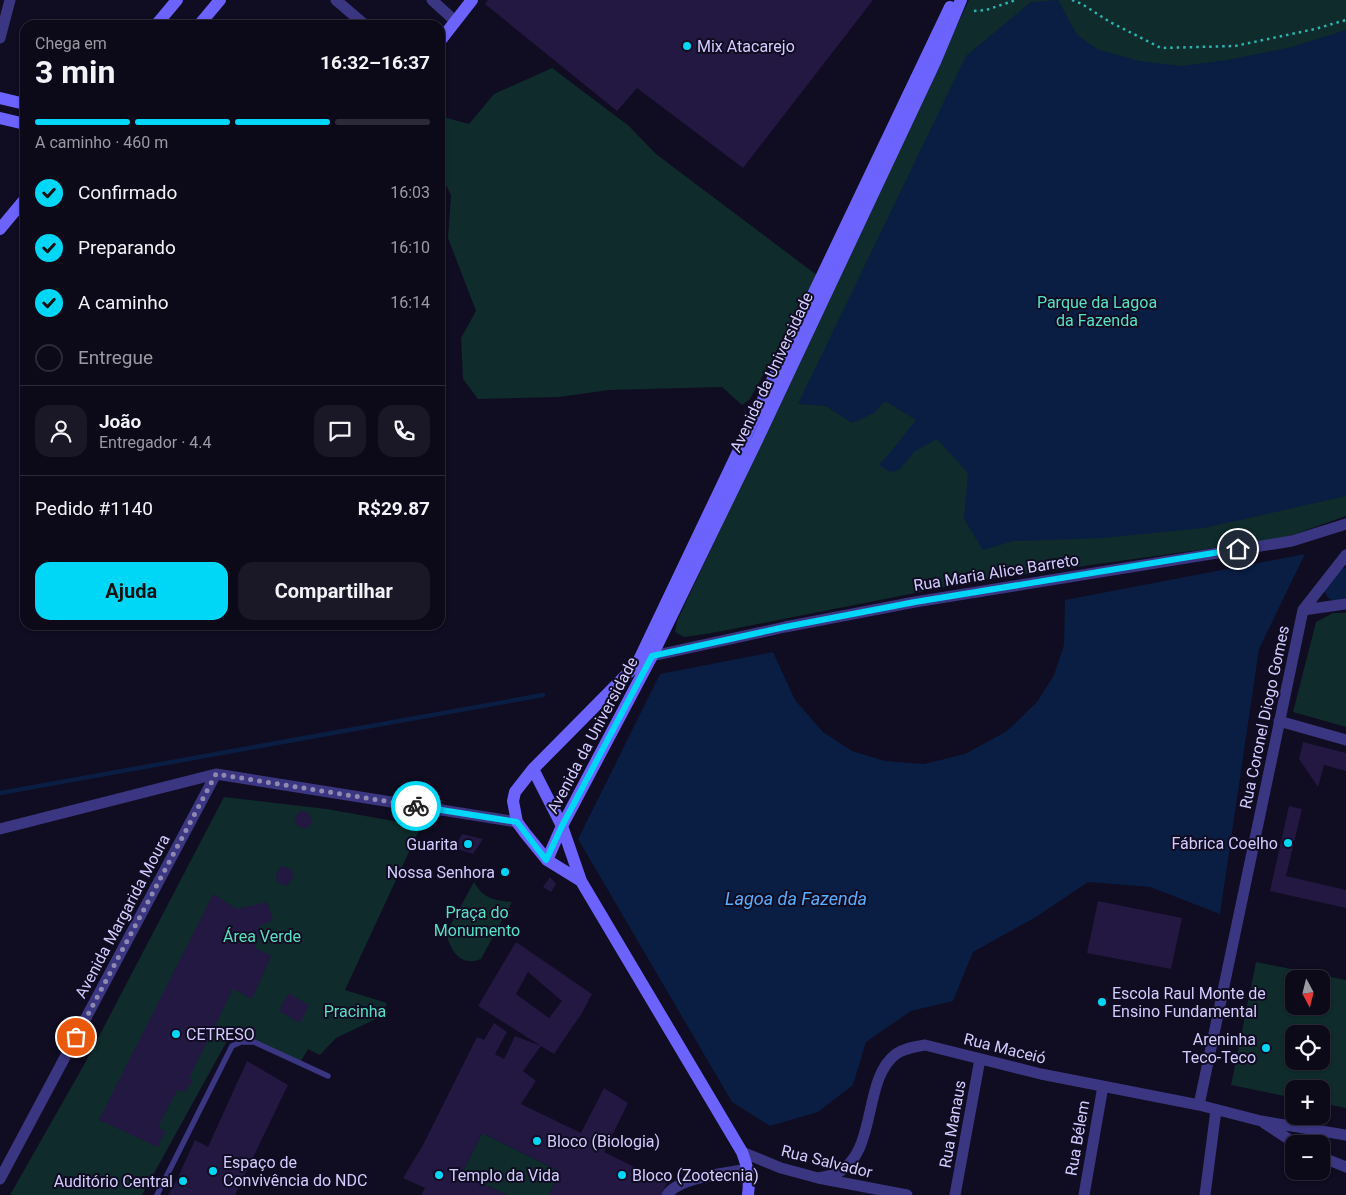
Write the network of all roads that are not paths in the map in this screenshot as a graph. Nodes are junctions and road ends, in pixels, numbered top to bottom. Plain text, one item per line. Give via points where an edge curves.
1 (10, 0) edge
2 (177, 0) edge
3 (220, 0) edge
4 (336, 0) edge
5 (432, 0) edge
6 (472, 0) edge
7 (953, 0) edge
8 (961, 0) edge
9 (160, 20) edge
10 (203, 20) edge
11 (359, 20) edge
12 (455, 21) junction
13 (445, 34) edge
14 (0, 38) edge
15 (0, 98) edge
16 (20, 103) edge
17 (0, 118) edge
18 (20, 123) edge
19 (20, 205) edge
20 (0, 229) edge
21 (1346, 524) edge
22 (1346, 555) edge
23 (1346, 604) edge
24 (1303, 610) junction
25 (652, 656) junction
26 (1279, 721) junction
27 (1346, 740) edge
28 (533, 769) junction
29 (216, 774) junction
30 (517, 822) junction
31 (562, 826) junction
32 (0, 828) edge
33 (546, 860) junction
34 (580, 881) junction
35 (980, 1059) junction
36 (328, 1076) dead end
37 (1103, 1086) junction
38 (1199, 1105) junction
39 (1216, 1110) junction
40 (1261, 1121) junction
41 (1346, 1135) edge
42 (1285, 1137) edge
43 (742, 1152) junction
44 (1330, 1161) edge
45 (1346, 1167) edge
46 (748, 1169) junction
47 (818, 1178) junction
48 (0, 1179) edge
49 (157, 1195) edge
50 (667, 1195) edge
51 (748, 1195) edge
52 (907, 1195) edge
53 (956, 1195) edge
54 (1084, 1195) edge
55 (1205, 1195) edge

1 - 14 street
2 - 9 main road
3 - 10 main road
4 - 11 street
5 - 12 street
6 - 12 main road
7 - 28 main road, Avenida da Universidade via 637,664
8 - 25 main road, Avenida da Universidade via 759,436
12 - 13 main road
15 - 16 main road
17 - 18 main road
19 - 20 main road
21 - 25 street, Rua Maria Alice Barreto via 1292,540 915,602
22 - 24 street, Rua Coronel Diogo Gomes
23 - 24 street
24 - 26 street, Rua Coronel Diogo Gomes
25 - 31 main road, Avenida da Universidade
26 - 27 street
26 - 38 street, Rua Coronel Diogo Gomes
28 - 30 main road, Avenida da Universidade via 515,792 513,801
28 - 31 main road
29 - 30 street
29 - 32 street
29 - 48 street, Avenida Margarida Moura
30 - 33 main road, Avenida da Universidade
31 - 33 main road
31 - 34 main road, Avenida da Universidade
33 - 34 main road, Avenida da Universidade
34 - 43 main road
35 - 37 street, Rua Maceió
35 - 47 street, Rua Maceió via 925,1045 910,1047 896,1054 885,1064 879,1076 860,1146 851,1161 838,1173
35 - 53 street, Rua Manaus
36 - 49 lane via 254,1042 232,1046
37 - 38 street, Rua Maceió
37 - 54 street, Rua Bélem
38 - 39 street, Rua Maceió
39 - 40 street, Rua Maceió
39 - 55 street
40 - 41 street, Rua Maceió
40 - 42 street, Rua Maceió
43 - 46 main road
43 - 47 street, Rua Salvador via 781,1168
44 - 45 street
46 - 50 street via 687,1181 676,1185
46 - 51 main road
47 - 52 street, Rua Salvador

